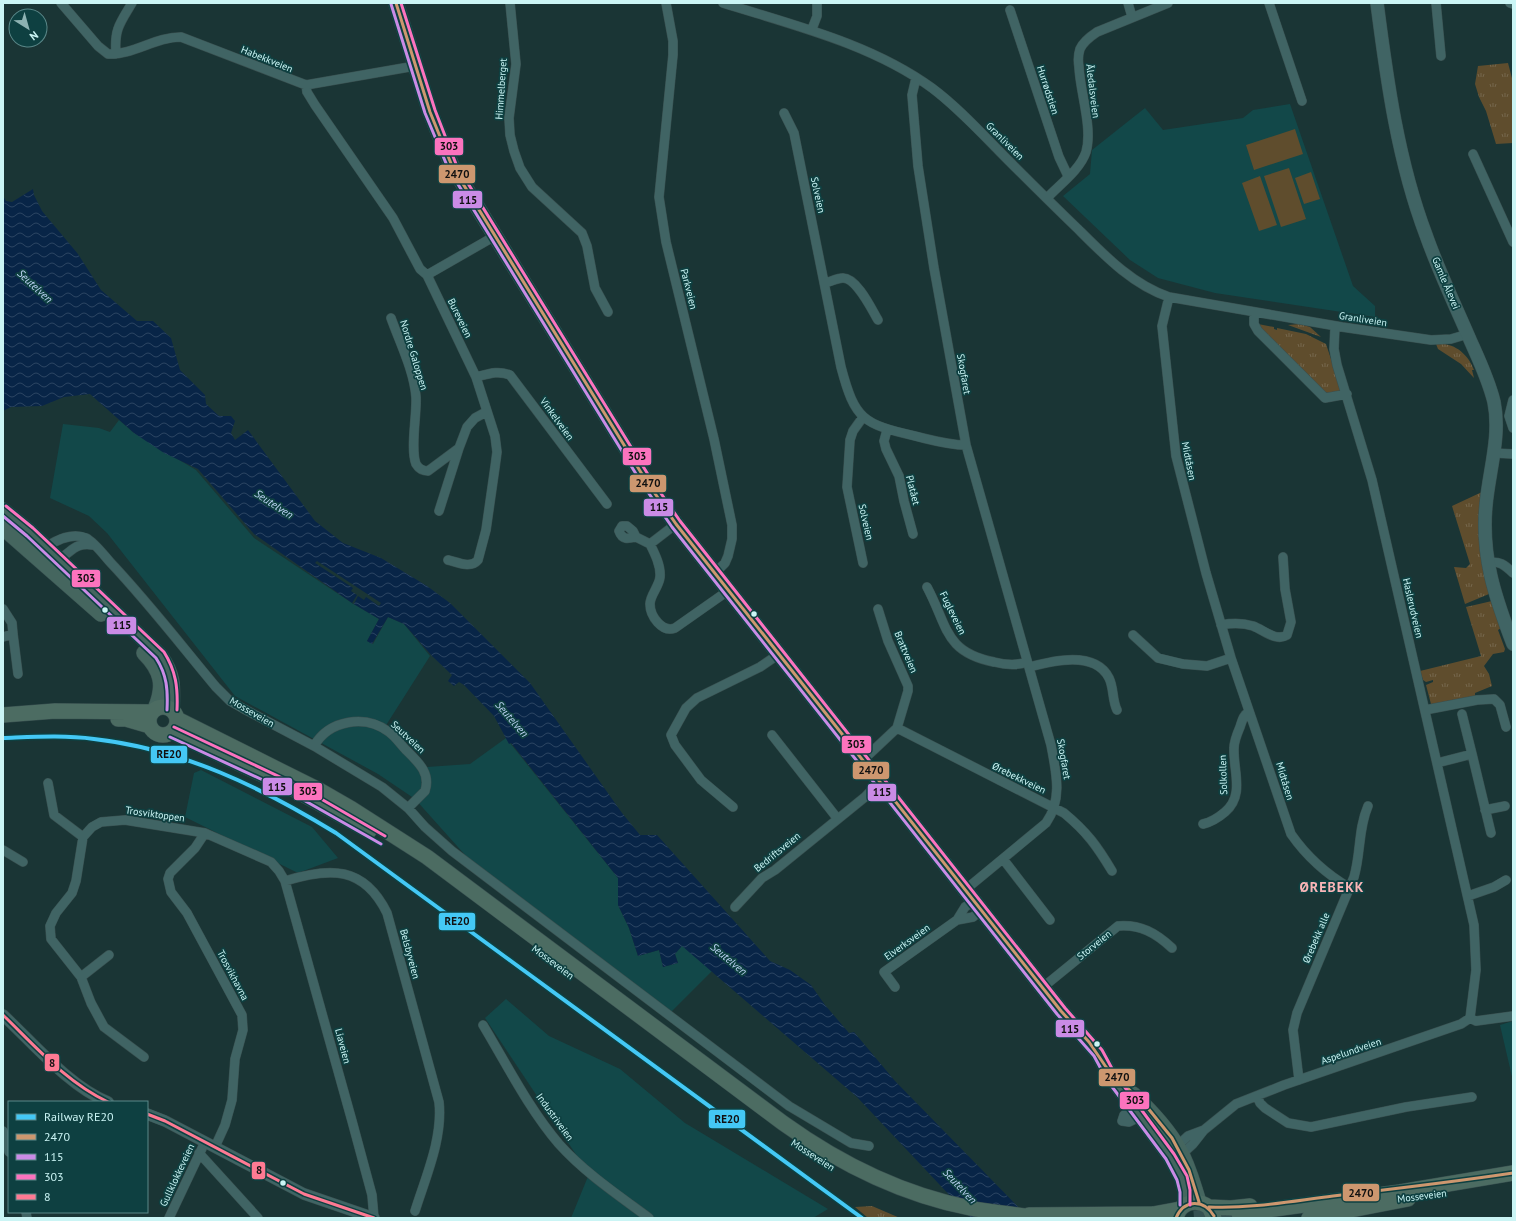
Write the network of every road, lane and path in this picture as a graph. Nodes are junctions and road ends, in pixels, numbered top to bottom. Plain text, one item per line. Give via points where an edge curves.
1 (61, 3) edge
2 (132, 3) edge
3 (396, 3) edge
4 (510, 3) edge
5 (666, 3) edge
6 (723, 3) edge
7 (817, 3) edge
8 (1128, 3) edge
9 (1168, 3) edge
10 (1269, 3) edge
11 (1378, 3) edge
12 (1436, 3) edge
13 (1510, 3) edge
14 (1513, 4) edge
15 (1010, 10) dead end
16 (1132, 17) junction
17 (812, 29) junction
18 (116, 54) junction
19 (1441, 56) dead end
20 (414, 66) junction
21 (916, 78) junction
22 (306, 85) junction
23 (1302, 101) dead end
24 (784, 113) dead end
25 (1474, 154) dead end
26 (1068, 176) junction
27 (1047, 198) junction
28 (495, 236) junction
29 (1513, 242) edge
30 (427, 275) junction
31 (825, 284) junction
32 (1169, 298) junction
33 (608, 312) dead end
34 (1254, 313) junction
35 (391, 318) dead end
36 (878, 320) dead end
37 (1335, 326) junction
38 (1468, 334) junction
39 (476, 376) junction
40 (1347, 394) junction
41 (1513, 400) edge
42 (486, 412) junction
43 (864, 417) junction
44 (1513, 428) edge
45 (887, 430) junction
46 (966, 445) junction
47 (460, 448) junction
48 (1494, 454) junction
49 (1513, 454) edge
50 (607, 504) dead end
51 (3, 510) edge
52 (439, 512) dead end
53 (676, 524) junction
54 (3, 528) edge
55 (913, 534) dead end
56 (636, 537) dead end
57 (650, 544) junction
58 (93, 545) junction
59 (46, 547) junction
60 (1283, 557) dead end
61 (58, 559) junction
62 (448, 560) dead end
63 (43, 563) junction
64 (863, 563) dead end
65 (1487, 563) junction
66 (715, 573) junction
67 (1513, 573) edge
68 (927, 587) dead end
69 (722, 595) dead end
70 (3, 609) edge
71 (878, 609) dead end
72 (1221, 625) junction
73 (13, 634) junction
74 (1133, 635) dead end
75 (3, 637) edge
76 (1513, 644) edge
77 (779, 654) junction
78 (1231, 658) junction
79 (1028, 665) junction
80 (18, 674) dead end
81 (1117, 710) dead end
82 (1425, 710) junction
83 (1249, 712) junction
84 (1462, 714) dead end
85 (3, 715) edge
86 (152, 716) junction
87 (1508, 716) edge
88 (174, 720) junction
89 (3, 724) edge
90 (1506, 727) dead end
91 (896, 728) junction
92 (772, 735) dead end
93 (314, 746) junction
94 (1472, 754) junction
95 (863, 760) junction
96 (1438, 763) junction
97 (48, 783) dead end
98 (882, 784) junction
99 (733, 806) dead end
100 (1368, 806) dead end
101 (1505, 806) dead end
102 (408, 808) junction
103 (1054, 808) junction
104 (1486, 810) junction
105 (837, 818) junction
106 (1203, 824) dead end
107 (205, 833) junction
108 (1491, 833) dead end
109 (83, 837) junction
110 (3, 850) edge
111 (1002, 859) junction
112 (23, 862) dead end
113 (1112, 871) dead end
114 (1506, 880) dead end
115 (285, 881) junction
116 (1350, 888) junction
117 (1468, 896) junction
118 (973, 900) junction
119 (735, 906) dead end
120 (1050, 920) dead end
121 (1172, 948) dead end
122 (110, 955) dead end
123 (81, 977) junction
124 (895, 987) dead end
125 (1042, 988) junction
126 (3, 1015) edge
127 (1513, 1016) edge
128 (1470, 1018) junction
129 (483, 1025) dead end
130 (144, 1057) dead end
131 (1299, 1080) junction
132 (1257, 1096) junction
133 (1472, 1097) dead end
134 (100, 1101) edge
135 (148, 1114) edge
136 (3, 1131) edge
137 (210, 1144) junction
138 (869, 1146) dead end
139 (8, 1148) edge
140 (1176, 1152) junction
141 (199, 1153) junction
142 (1513, 1173) edge
143 (1513, 1182) edge
144 (1428, 1186) junction
145 (1414, 1198) junction
146 (922, 1202) junction
147 (1194, 1210) edge
148 (415, 1211) dead end
149 (1239, 1214) dead end
150 (1024, 1215) junction
151 (169, 1218) edge
152 (258, 1218) edge
153 (374, 1218) edge
154 (649, 1218) edge
155 (966, 1218) edge
156 (1039, 1218) edge
157 (1260, 1218) edge
158 (1309, 1218) edge

1 - 18 street via 98,46 108,54
2 - 18 street via 114,38
3 - 20 main road
4 - 33 street, Himmelberget via 516,64 509,118 514,151 520,168 532,187 582,233 595,288
5 - 66 street, Parkveien via 673,55 659,197 666,242 714,439 732,525 730,552 725,563
6 - 17 street, Granliveien
7 - 17 street via 817,16
8 - 16 street
9 - 16 street, Åledalsveien
10 - 23 street
11 - 38 main road, Gamle Ålevei via 1401,152 1411,189 1436,262
12 - 19 street
13 - 14 street
15 - 26 street, Hurrødstien via 1059,157
16 - 26 street, Åledalsveien via 1097,32 1080,49 1079,80 1088,142 1083,158
17 - 21 street, Granliveien via 871,54
18 - 22 street, Habekkveien via 126,53 170,37 181,37
20 - 22 street
20 - 28 main road via 452,166
21 - 27 street, Granliveien via 956,108
21 - 46 street, Skogfaret via 912,94 918,166
22 - 30 street, Bureveien via 314,105 393,218 420,269
24 - 31 street, Solveien via 794,133
25 - 29 street
26 - 27 street, Åledalsveien
27 - 32 street, Granliveien via 1117,267 1146,287
28 - 30 street
28 - 53 main road via 641,473
30 - 39 street, Bureveien
31 - 36 street via 843,278 852,282
31 - 43 street, Solveien via 846,387
32 - 34 street, Granliveien
32 - 72 street, Midtåsen via 1162,326 1176,456
34 - 37 street, Granliveien
34 - 40 street via 1254,324 1258,331 1325,398
35 - 47 street, Nordre Galoppen via 416,396 416,464 424,471 428,471
37 - 38 street, Granliveien via 1431,340 1451,339
37 - 40 street, Haslerudveien via 1334,349
38 - 48 main road, Gamle Ålevei via 1493,400 1496,417
39 - 42 street, Bureveien
39 - 50 street, Vinkelveien via 494,372 510,375
40 - 82 street, Haslerudveien via 1372,480
41 - 44 street via 1509,416
42 - 47 street via 475,418 468,427
42 - 62 street, Bureveien via 497,452 484,539 476,563 469,565
43 - 45 street, Solveien
43 - 64 street, Solveien via 852,431 847,487
45 - 46 street, Solveien
45 - 55 street, Platået via 884,441 900,476
46 - 79 street, Skogfaret
47 - 52 street
48 - 49 street
48 - 65 main road, Gamle Ålevei via 1486,503
51 - 59 main road
53 - 57 street
53 - 66 main road
54 - 63 main road
56 - 57 street
57 - 69 street via 660,577 650,603 663,628 675,628
58 - 59 street, Mosseveien via 87,539 78,536 56,540
58 - 61 street via 75,546
58 - 93 street, Mosseveien via 230,701
59 - 61 main road
59 - 63 street
60 - 72 street via 1291,622 1287,636 1276,638 1244,624
61 - 63 street
61 - 88 main road via 160,655 172,677
63 - 86 main road via 150,659 161,680 161,690
65 - 67 street via 1496,561
65 - 76 main road, Gamle Ålevei via 1497,602
66 - 77 main road
68 - 79 street, Fugleveien via 949,634 961,650 977,658 1016,666
70 - 73 street via 12,623
71 - 91 street, Brattveien via 888,641 908,686
72 - 78 street, Midtåsen
73 - 75 street
73 - 80 street
74 - 78 street via 1158,658 1207,666
77 - 95 main road
77 - 99 street via 760,667 697,698 686,708 671,735 675,745 701,780
78 - 83 street, Midtåsen
79 - 81 street via 1061,661 1093,662 1108,676
79 - 103 street, Skogfaret via 1056,771
82 - 87 street via 1487,698 1497,702
82 - 96 street, Haslerudveien
83 - 106 street, Solkollen via 1243,719 1235,742 1235,799 1231,807 1220,816 1212,822
83 - 116 street, Midtåsen via 1291,834 1310,859
84 - 94 street
85 - 86 highway via 55,711
86 - 88 highway via 165,707
86 - 88 highway via 155,732 161,735
86 - 89 highway via 126,719 54,719
87 - 90 street
88 - 146 highway, Mosseveien via 386,842 463,895 797,1146 862,1184
91 - 95 street, Brattveien
91 - 103 street, Ørebekkveien
92 - 105 street
93 - 102 street, Mosseveien via 382,787
93 - 102 street, Seutveien via 323,733 348,723 370,722 390,732 420,763 425,775 425,792
94 - 96 street
94 - 104 street
95 - 98 main road
96 - 117 street, Haslerudveien
97 - 109 street via 54,815
98 - 105 street, Bedriftsveien
98 - 118 main road
100 - 116 street, Ørebekk alle via 1361,825 1358,861
101 - 104 street
102 - 138 street, Mosseveien via 452,851 771,1093 803,1116 851,1143
103 - 111 street, Skogfaret via 1046,823
103 - 113 street, Ørebekkveien via 1084,830
104 - 108 street
105 - 119 street, Bedriftsveien via 762,878
107 - 109 street, Trosviktoppen via 125,820 101,822
107 - 115 street via 271,862
107 - 137 street, Trosvikhavna via 195,848 170,874 168,880 171,892 187,913 242,1015 243,1030 235,1059 232,1100 225,1126
109 - 123 street via 72,893 56,913 50,926 51,939
110 - 112 street
111 - 118 street, Skogfaret
111 - 120 street
114 - 117 street
115 - 148 street, Belsbyveien via 320,873 348,874 372,889 380,898 387,913 441,1116 436,1143
115 - 153 street, Liaveien via 372,1195
116 - 131 street, Ørebekk alle via 1297,1013 1294,1030
117 - 128 street, Haslerudveien via 1476,948
118 - 124 street, Elverksveien via 973,917 957,920 884,972
118 - 125 main road
121 - 125 street, Storveien via 1148,930 1127,925 1118,926
122 - 123 street
123 - 130 street via 104,1027
125 - 140 main road via 1089,1042 1106,1067
126 - 134 street via 71,1079
127 - 128 street via 1476,1021
128 - 131 street, Aspelundveien via 1454,1027
129 - 154 street, Industriveien via 536,1112 559,1144 587,1172
131 - 132 street, Aspelundveien
132 - 133 street via 1265,1108 1288,1123 1311,1127 1406,1107
132 - 140 street, Aspelundveien via 1236,1104 1204,1130 1193,1144
135 - 137 street
136 - 139 street
137 - 141 street, Gullklokkeveien
137 - 153 street via 304,1194
140 - 147 main road
141 - 151 street, Gullklokkeveien
141 - 152 street
142 - 144 highway, Mosseveien
143 - 145 highway, Mosseveien
144 - 147 highway
144 - 149 highway, Mosseveien
145 - 157 highway, Mosseveien
145 - 158 highway
146 - 150 highway
146 - 155 highway
147 - 150 highway via 1153,1214
150 - 156 highway

